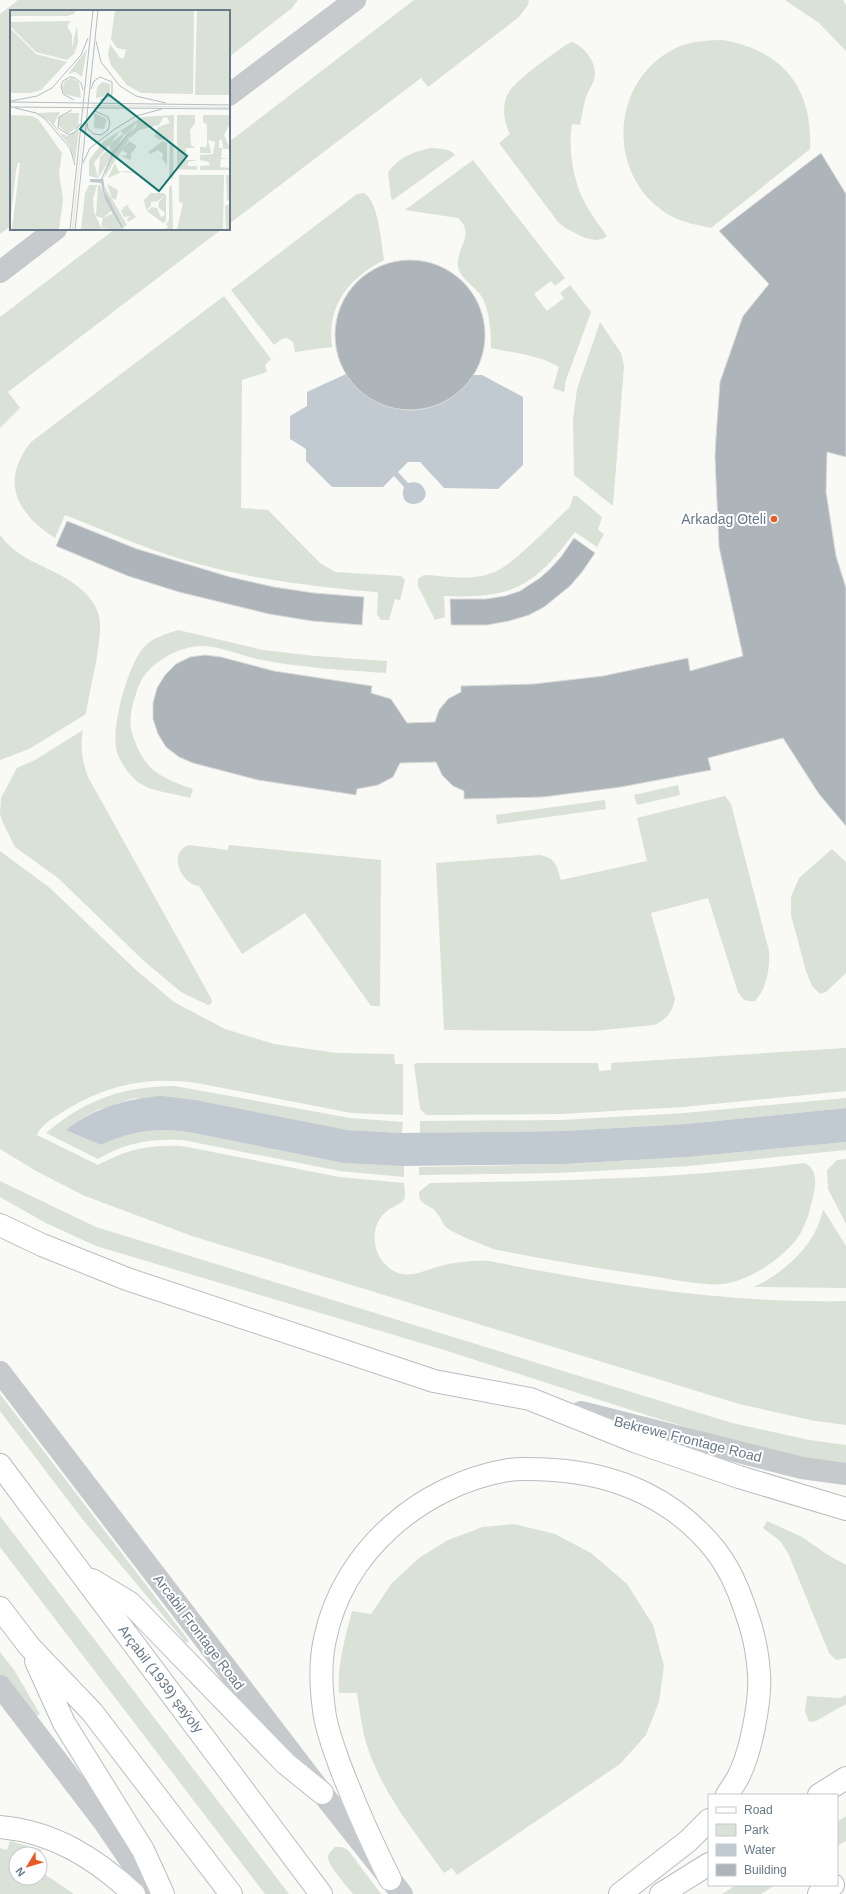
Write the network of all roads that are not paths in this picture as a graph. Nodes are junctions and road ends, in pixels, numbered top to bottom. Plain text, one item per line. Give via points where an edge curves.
1 (355, 0) edge
2 (230, 94) edge
3 (55, 230) edge
4 (0, 272) edge
5 (0, 1224) edge
6 (0, 1372) edge
7 (530, 1399) junction
8 (0, 1465) edge
9 (846, 1474) edge
10 (846, 1509) edge
11 (82, 1574) junction
12 (0, 1608) edge
13 (29, 1646) junction
14 (0, 1686) edge
15 (846, 1778) edge
16 (322, 1793) junction
17 (728, 1794) edge
18 (821, 1794) edge
19 (708, 1821) edge
20 (0, 1827) edge
21 (708, 1865) edge
22 (831, 1886) edge
23 (397, 1888) edge
24 (134, 1894) edge
25 (153, 1894) edge
26 (163, 1894) edge
27 (231, 1894) edge
28 (321, 1894) edge
29 (620, 1894) edge
30 (661, 1894) edge
31 (819, 1894) edge

1 - 2 street
3 - 4 street
5 - 7 main road via 42,1246 90,1266 434,1381
6 - 16 street, Arcabil Frontage Road
7 - 9 street, Bekrewe Frontage Road via 802,1468
7 - 10 main road via 637,1442 739,1477
8 - 11 main road, Arçabil (1939) şaýoly
11 - 16 main road via 130,1603 285,1762
11 - 28 main road, Arçabil (1939) şaýoly
12 - 13 main road
13 - 26 main road via 64,1722 143,1850
13 - 27 main road via 92,1712
14 - 25 street via 104,1822
15 - 18 main road
16 - 23 street, Arcabil Frontage Road
17 - 23 main road via 741,1772 750,1745 759,1676 753,1636 741,1595 717,1552 680,1514 620,1482 568,1471 537,1468 492,1474 434,1497 387,1529 354,1567 324,1640 322,1670 329,1736 350,1792
19 - 29 main road via 688,1841
20 - 24 main road via 42,1834 78,1850 122,1882
21 - 30 main road
22 - 31 main road

